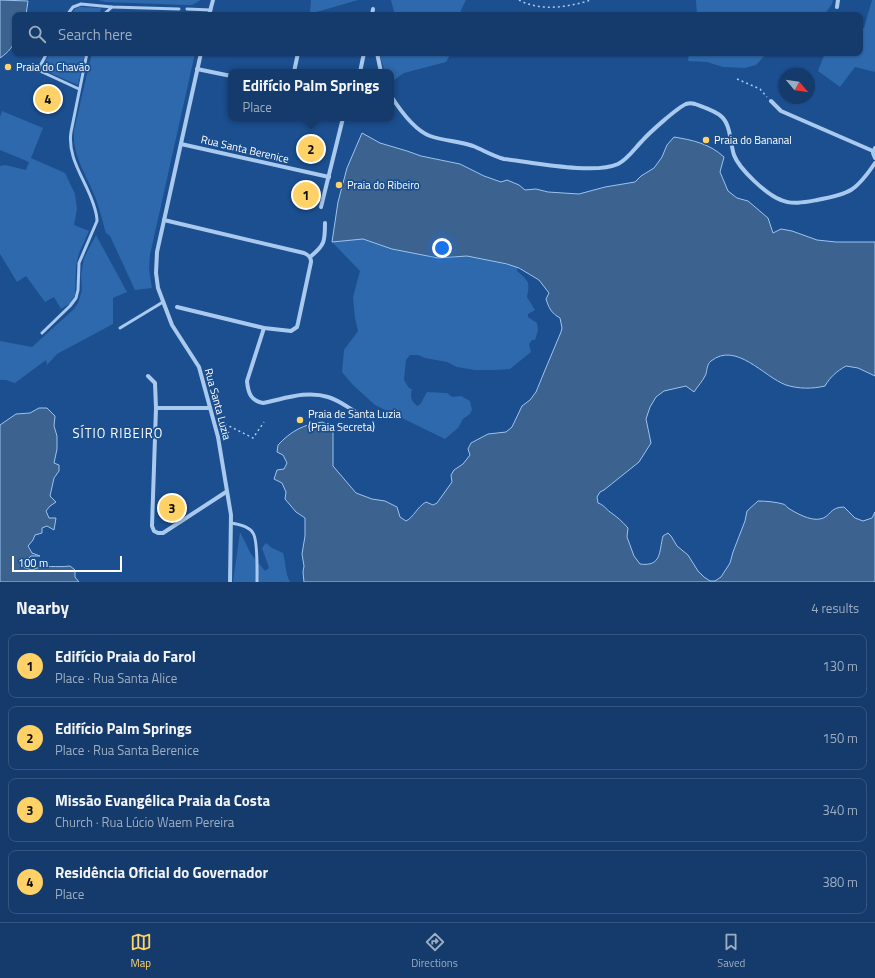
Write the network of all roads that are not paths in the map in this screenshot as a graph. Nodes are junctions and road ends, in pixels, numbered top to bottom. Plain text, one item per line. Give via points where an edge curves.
1 (213, 0) edge
2 (838, 0) edge
3 (112, 7) junction
4 (837, 7) dead end
5 (179, 9) dead end
6 (187, 9) dead end
7 (373, 9) dead end
8 (210, 10) joint
9 (69, 12) edge
10 (106, 12) edge
11 (372, 12) edge
12 (45, 56) edge
13 (86, 56) edge
14 (200, 56) edge
15 (297, 56) edge
16 (363, 56) edge
17 (377, 56) edge
18 (197, 69) junction
19 (295, 69) edge
20 (361, 69) edge
21 (380, 69) edge
22 (228, 75) edge
23 (79, 89) junction
24 (394, 100) edge
25 (771, 101) road end
26 (342, 121) edge
27 (181, 144) junction
28 (874, 150) edge
29 (875, 158) edge
30 (875, 162) edge
31 (329, 176) junction
32 (321, 207) dead end
33 (164, 220) junction
34 (325, 223) dead end
35 (310, 257) junction
36 (163, 302) junction
37 (177, 307) dead end
38 (120, 328) dead end
39 (264, 328) junction
40 (42, 333) dead end
41 (148, 376) dead end
42 (156, 408) junction
43 (210, 408) junction
44 (361, 414) dead end
45 (226, 492) junction
46 (231, 523) junction
47 (230, 582) edge
48 (257, 582) edge

1 - 8 street
2 - 4 street
3 - 5 lane
3 - 9 lane via 81,4 73,7
3 - 10 lane
6 - 8 lane
7 - 11 street
12 - 23 lane via 40,71
13 - 23 lane
14 - 18 street, Rua Santa Luzia
15 - 19 street
16 - 20 street
17 - 21 street
18 - 22 street
18 - 27 street, Rua Santa Luzia
23 - 40 lane via 70,144 73,158 92,199 97,221 79,263 76,298
24 - 30 street via 412,123 428,135 471,145 504,159 578,168 620,163 664,121 684,105 692,103 722,117 742,170 772,194 788,202 802,203 844,194 861,182
25 - 28 street via 781,111
26 - 31 street
27 - 31 street, Rua Santa Berenice
27 - 33 street, Rua Santa Luzia
28 - 29 street
31 - 32 street
33 - 35 street via 304,253
33 - 36 street, Rua Santa Luzia via 155,266 156,281
34 - 35 street via 325,240
35 - 39 street via 297,327 291,331
36 - 38 lane
36 - 43 street, Rua Santa Luzia via 175,331 199,367
37 - 39 street
39 - 44 street via 247,381 249,394 253,399 263,403 300,395 320,395
41 - 42 street via 155,383
42 - 43 street
42 - 45 street via 152,526 156,533 163,532
43 - 45 street, Rua Santa Luzia
45 - 46 street, Rua Santa Luzia
46 - 47 street, Rua Santa Luzia
46 - 48 lane via 239,524 253,532 257,540

